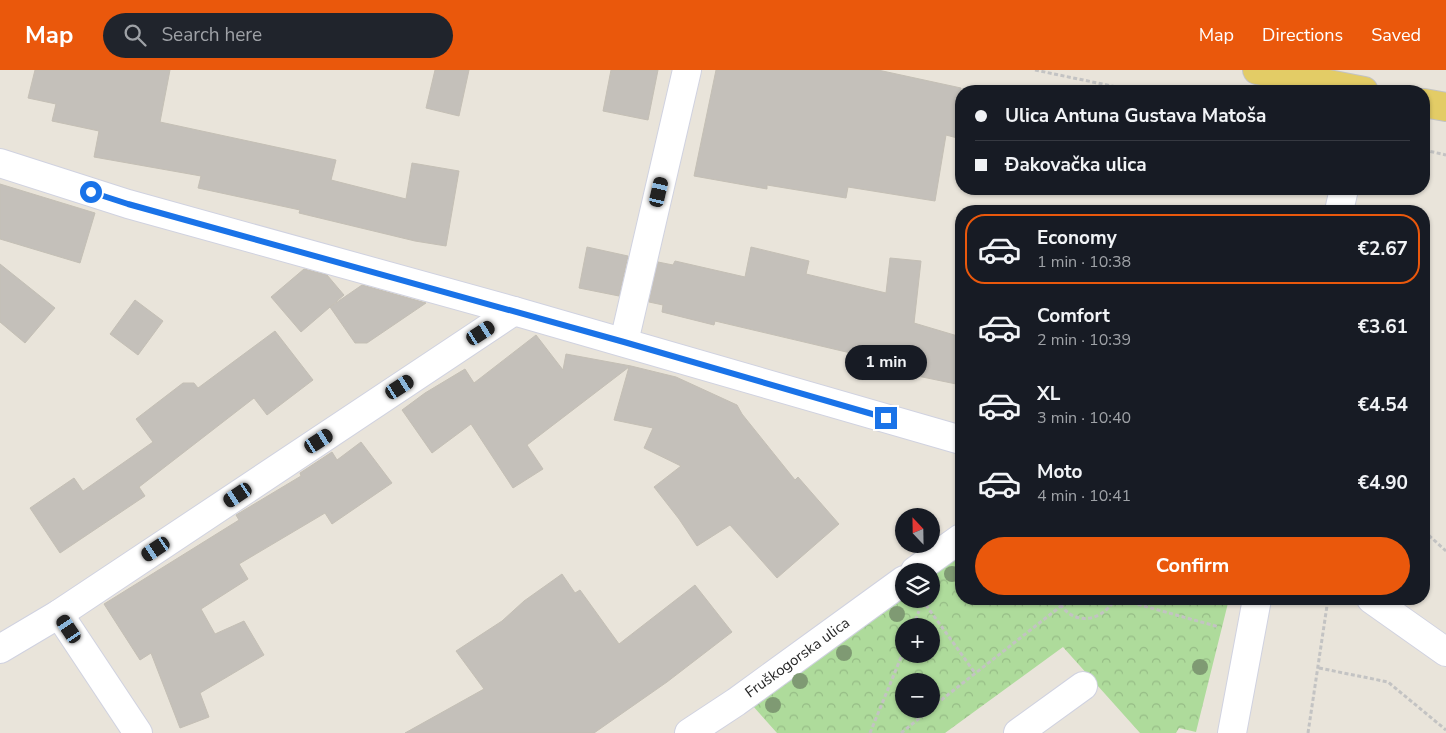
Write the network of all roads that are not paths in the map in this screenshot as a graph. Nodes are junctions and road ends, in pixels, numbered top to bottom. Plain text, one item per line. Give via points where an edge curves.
1 (687, 70) edge
2 (1257, 70) edge
3 (1333, 85) edge
4 (1430, 104) edge
5 (1446, 107) edge
6 (0, 163) edge
7 (514, 312) junction
8 (624, 342) junction
9 (955, 438) edge
10 (955, 542) edge
11 (926, 563) edge
12 (895, 587) edge
13 (1256, 605) edge
14 (1379, 605) edge
15 (59, 614) junction
16 (0, 649) edge
17 (1446, 652) edge
18 (1082, 686) dead end
19 (138, 733) edge
20 (689, 733) edge
21 (1018, 733) edge
22 (1232, 733) edge

1 - 8 street
2 - 3 main road
4 - 5 main road
6 - 7 street via 128,204
7 - 8 street
7 - 15 street
8 - 9 street
10 - 11 street
12 - 20 street, Fruškogorska ulica
13 - 22 street
14 - 17 street
15 - 16 street
15 - 19 street
18 - 21 street

